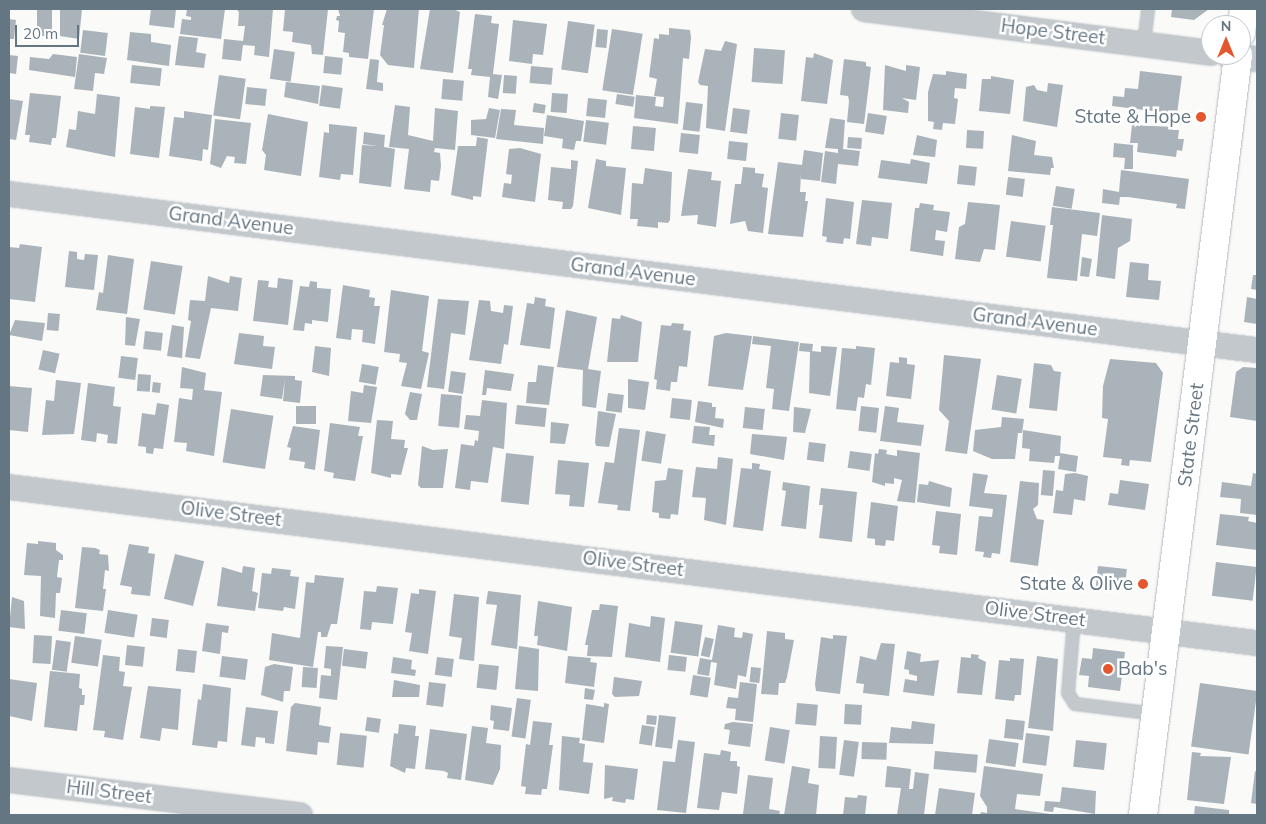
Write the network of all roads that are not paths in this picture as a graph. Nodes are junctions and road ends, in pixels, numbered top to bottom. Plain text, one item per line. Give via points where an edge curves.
1 (864, 9) edge
2 (1148, 9) edge
3 (1144, 43) junction
4 (1201, 52) edge
5 (1238, 65) edge
6 (9, 194) edge
7 (1202, 343) junction
8 (1257, 350) edge
9 (9, 487) edge
10 (1074, 619) junction
11 (1166, 632) junction
12 (1257, 643) edge
13 (1156, 714) junction
14 (9, 780) edge
15 (300, 815) edge
16 (1143, 815) edge

1 - 3 street, Hope Street
2 - 3 lane
3 - 4 street, Hope Street
5 - 7 main road, State Street
6 - 7 street, Grand Avenue
7 - 8 street, Grand Avenue
7 - 11 main road, State Street
9 - 10 street, Olive Street
10 - 11 street, Olive Street
10 - 13 lane via 1068,692 1074,704
11 - 12 street, Olive Street
11 - 13 main road, State Street
13 - 16 main road, State Street
14 - 15 street, Hill Street

